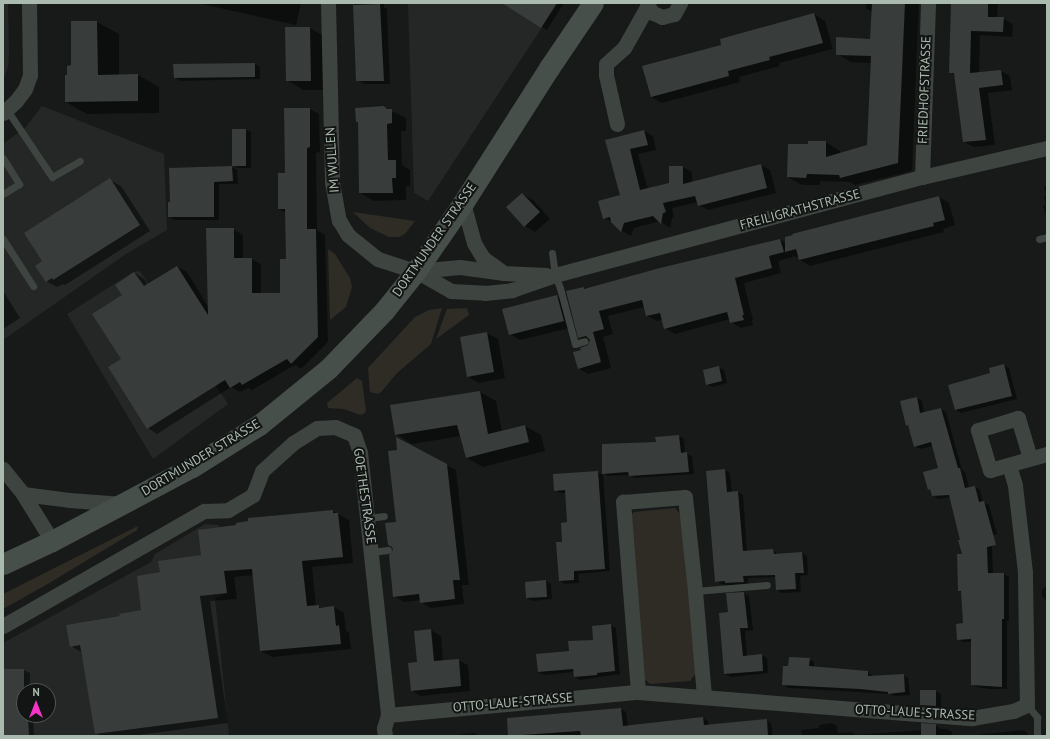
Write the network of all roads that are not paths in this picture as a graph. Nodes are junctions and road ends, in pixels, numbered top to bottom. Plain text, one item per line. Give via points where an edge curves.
1 (29, 3) edge
2 (328, 3) edge
3 (593, 3) edge
4 (680, 3) edge
5 (928, 3) edge
6 (647, 5) edge
7 (5, 111) edge
8 (617, 124) dead end
9 (1047, 148) edge
10 (3, 158) edge
11 (80, 161) dead end
12 (922, 177) junction
13 (3, 194) edge
14 (463, 203) junction
15 (1047, 237) edge
16 (3, 239) edge
17 (1039, 239) dead end
18 (552, 253) dead end
19 (416, 271) junction
20 (503, 273) junction
21 (555, 275) junction
22 (33, 286) dead end
23 (585, 341) dead end
24 (1047, 454) edge
25 (1030, 458) junction
26 (1009, 465) junction
27 (3, 469) edge
28 (23, 494) junction
29 (124, 504) junction
30 (384, 516) dead end
31 (368, 518) junction
32 (52, 541) junction
33 (388, 550) dead end
34 (372, 552) junction
35 (3, 564) edge
36 (767, 585) dead end
37 (695, 591) junction
38 (3, 626) edge
39 (638, 692) junction
40 (704, 697) junction
41 (1026, 705) junction
42 (388, 715) junction
43 (385, 736) edge
44 (1038, 736) edge

1 - 7 street via 30,75 25,89
2 - 19 street, IM WULLEN via 332,182 339,220 348,235 378,259
3 - 14 main road, DORTMUNDER STRASSE
4 - 6 street via 674,14 668,17 656,16
5 - 12 street, FRIEDHOFSTRASSE
6 - 8 street via 624,48 606,64
7 - 11 lane via 52,177
9 - 12 street, FREILIGRATHSTRASSE
10 - 13 lane via 19,184
12 - 21 street, FREILIGRATHSTRASSE
14 - 19 main road, DORTMUNDER STRASSE
14 - 20 street via 474,243 483,258
15 - 17 lane
16 - 22 lane
18 - 21 lane
19 - 20 street, FREILIGRATHSTRASSE via 460,267
19 - 21 street, FREILIGRATHSTRASSE via 451,291 485,293 512,290
19 - 29 main road, DORTMUNDER STRASSE via 384,311 303,391 259,425 192,467
20 - 21 street, FREILIGRATHSTRASSE
21 - 23 lane via 575,344
24 - 25 street
25 - 26 street
25 - 26 street via 1018,418 978,430 990,470
26 - 41 street via 1015,485 1025,572
27 - 28 street
28 - 29 street
28 - 32 street
29 - 32 main road, DORTMUNDER STRASSE
30 - 31 lane
31 - 34 street, GOETHESTRASSE
31 - 38 street, GOETHESTRASSE via 360,452 354,435 335,427 317,428 293,443 262,471 253,495 228,510 204,511
32 - 35 main road, DORTMUNDER STRASSE
33 - 34 lane
34 - 42 street, GOETHESTRASSE
36 - 37 lane
37 - 39 street via 685,497 622,502
37 - 40 street
39 - 40 street, OTTO-LAUE-STRASSE
39 - 42 street, OTTO-LAUE-STRASSE
40 - 41 street, OTTO-LAUE-STRASSE via 972,718 1013,711
41 - 44 lane via 1037,717
42 - 43 street, GOETHESTRASSE via 384,728

